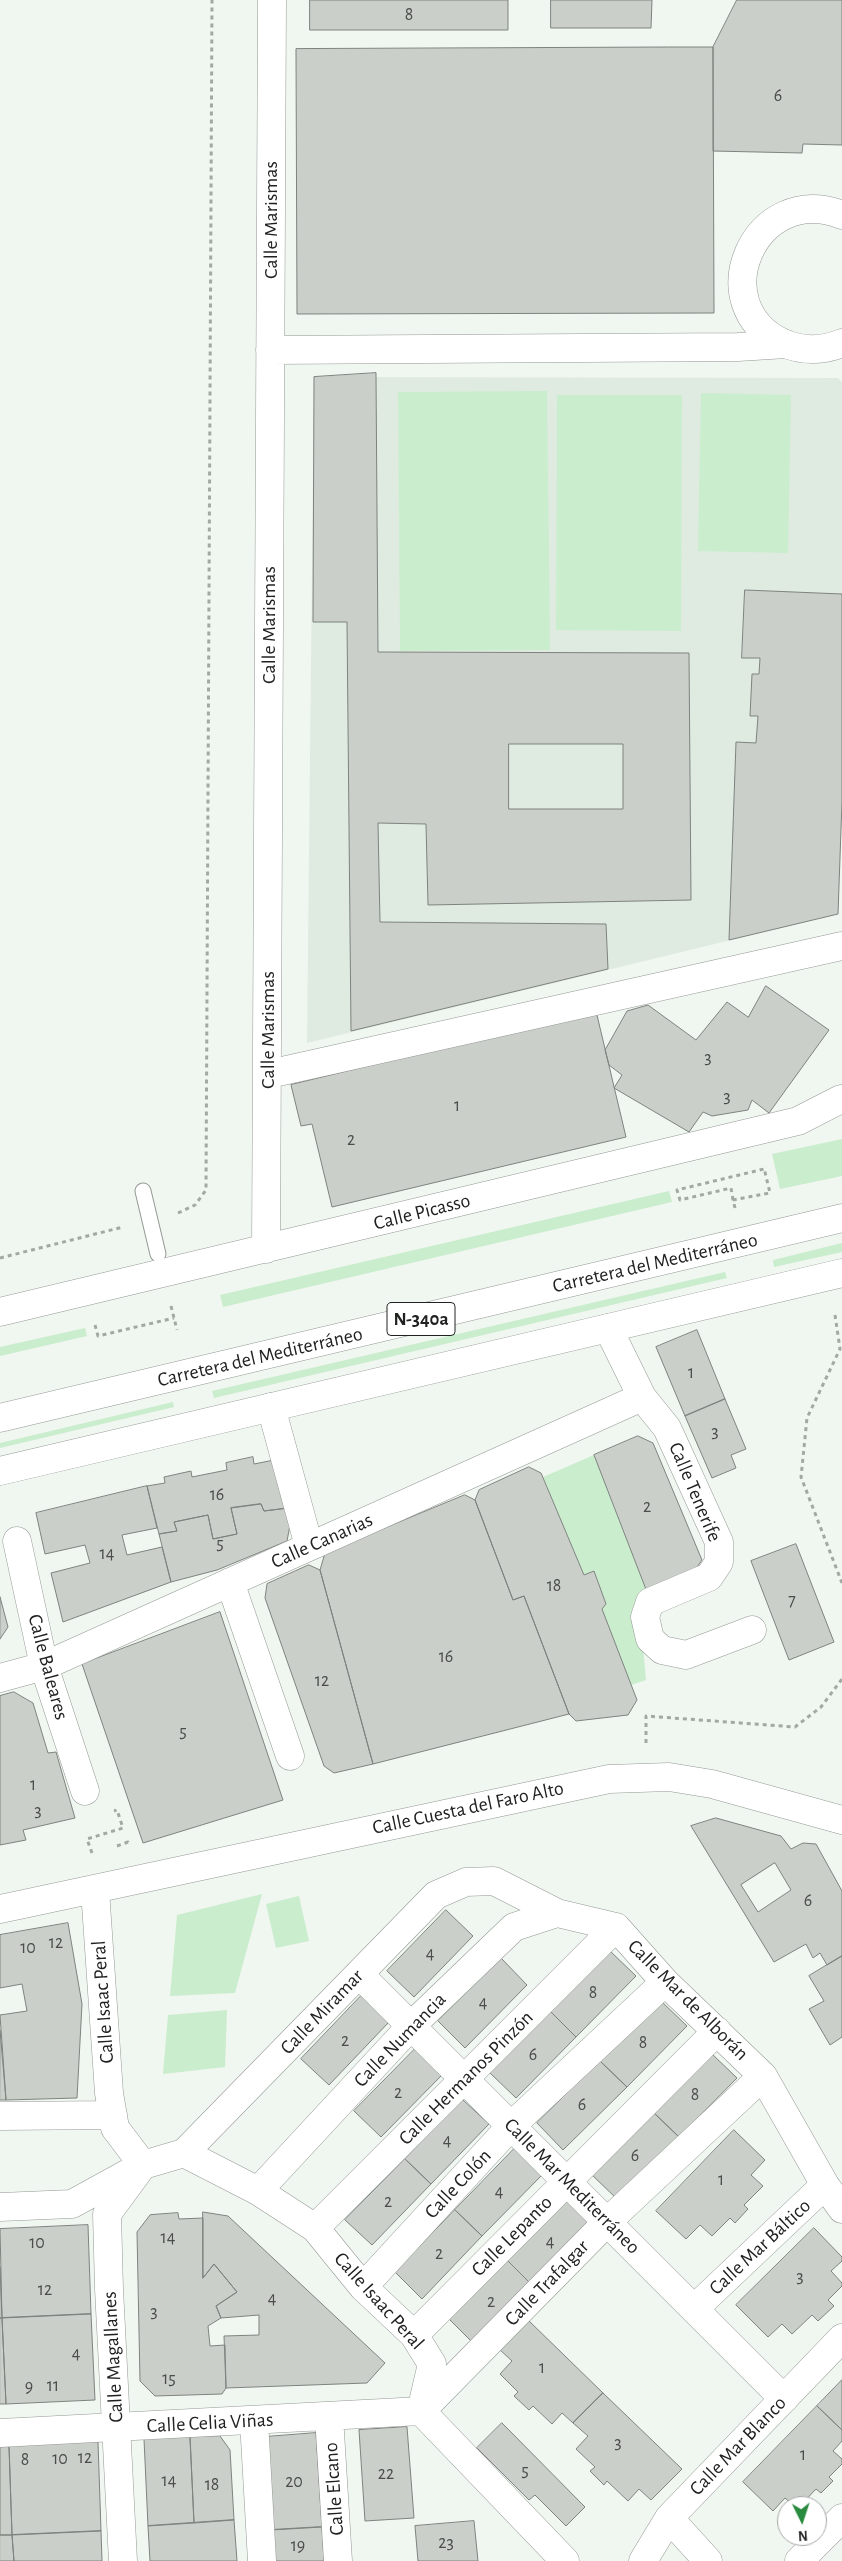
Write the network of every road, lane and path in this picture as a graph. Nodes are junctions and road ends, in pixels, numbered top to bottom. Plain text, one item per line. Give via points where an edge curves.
1 (212, 0) edge
2 (272, 0) edge
3 (842, 216) edge
4 (842, 343) edge
5 (786, 344) junction
6 (270, 350) junction
7 (842, 946) edge
8 (269, 1074) junction
9 (842, 1098) edge
10 (143, 1191) dead end
11 (733, 1200) junction
12 (736, 1214) dead end
13 (842, 1218) edge
14 (150, 1220) junction
15 (266, 1249) junction
16 (158, 1254) dead end
17 (0, 1258) edge
18 (842, 1273) edge
19 (162, 1310) dead end
20 (0, 1312) edge
21 (835, 1315) dead end
22 (174, 1318) junction
23 (105, 1323) dead end
24 (608, 1328) junction
25 (177, 1330) dead end
26 (642, 1397) junction
27 (271, 1407) junction
28 (0, 1418) edge
29 (0, 1471) edge
30 (17, 1542) dead end
31 (309, 1546) junction
32 (230, 1582) junction
33 (842, 1583) edge
34 (752, 1630) dead end
35 (44, 1666) junction
36 (0, 1678) edge
37 (842, 1679) edge
38 (290, 1756) dead end
39 (669, 1777) junction
40 (85, 1791) dead end
41 (109, 1813) dead end
42 (842, 1820) edge
43 (110, 1848) dead end
44 (100, 1851) dead end
45 (131, 1852) dead end
46 (466, 1882) joint
47 (95, 1890) junction
48 (0, 1909) edge
49 (557, 1913) junction
50 (616, 1928) junction
51 (359, 1974) junction
52 (665, 1982) junction
53 (411, 2026) junction
54 (717, 2031) junction
55 (763, 2076) junction
56 (465, 2080) junction
57 (113, 2115) junction
58 (0, 2116) edge
59 (511, 2126) junction
60 (184, 2153) junction
61 (143, 2165) junction
62 (566, 2182) junction
63 (826, 2185) junction
64 (258, 2191) junction
65 (0, 2206) edge
66 (842, 2209) edge
67 (608, 2221) junction
68 (315, 2228) junction
69 (363, 2287) junction
70 (694, 2309) junction
71 (414, 2335) junction
72 (842, 2338) edge
73 (784, 2399) junction
74 (421, 2411) junction
75 (329, 2416) junction
76 (254, 2421) junction
77 (118, 2428) junction
78 (0, 2433) edge
79 (669, 2518) junction
80 (842, 2518) edge
81 (123, 2561) edge
82 (262, 2561) edge
83 (338, 2561) edge
84 (565, 2561) edge
85 (643, 2561) edge
86 (708, 2561) edge
87 (799, 2561) edge

1 - 14 path via 206,1190 195,1205 177,1214
2 - 6 main road, Calle Marismas
3 - 5 main road via 816,209 792,212 765,227 747,253 742,276 750,312 765,331
4 - 5 main road via 809,350
5 - 6 main road
6 - 8 main road, Calle Marismas
7 - 8 main road
8 - 15 main road, Calle Marismas
9 - 15 main road, Calle Picasso via 798,1121
10 - 14 lane
11 - 11 path via 770,1193 764,1169 677,1190 680,1200 731,1188
11 - 12 path
13 - 28 main road, Carretera del Mediterráneo / N-340a
14 - 16 lane
14 - 17 path
15 - 20 main road, Calle Picasso
18 - 24 main road, N-340a
19 - 22 path via 172,1308
21 - 33 path via 840,1349 807,1418 801,1476
22 - 23 path via 98,1336 95,1325
22 - 25 path
24 - 26 main road, Calle Tenerife
24 - 27 main road, N-340a
26 - 31 main road, Calle Canarias
26 - 34 main road, Calle Tenerife via 667,1428 719,1542 719,1562 708,1577 650,1602 644,1617 650,1638 662,1650 686,1655
27 - 29 main road, N-340a
27 - 31 main road
30 - 35 main road, Calle Baleares
31 - 32 main road, Calle Canarias
32 - 35 main road, Calle Canarias
32 - 38 main road
35 - 36 main road, Calle Canarias
35 - 40 main road, Calle Baleares
37 - 39 path via 821,1707 795,1728 646,1716 646,1746
39 - 42 main road, Calle Cuesta del Faro Alto via 712,1784
39 - 47 main road, Calle Cuesta del Faro Alto via 609,1779 163,1872
41 - 44 path via 118,1810 123,1828 87,1839 91,1854
43 - 45 path via 128,1842
46 - 49 main road, Calle Mar de Alborán via 494,1881
46 - 51 main road, Calle Miramar via 436,1894
47 - 48 main road, Calle Cuesta del Faro Alto
47 - 57 main road, Calle Isaac Peral
49 - 50 main road, Calle Mar de Alborán
49 - 53 main road, Calle Numancia via 514,1927
50 - 52 main road, Calle Mar de Alborán
50 - 56 main road, Calle Hermanos Pinzón
51 - 53 main road, Calle Mar Mediterráneo
51 - 60 main road, Calle Miramar
52 - 54 main road, Calle Mar de Alborán
52 - 59 main road, Calle Colón
53 - 56 main road, Calle Mar Mediterráneo
53 - 64 main road, Calle Numancia
54 - 55 main road, Calle Mar de Alborán
54 - 62 main road, Calle Lepanto
55 - 63 main road, Calle Mar de Alborán
55 - 67 main road, Calle Trafalgar
56 - 59 main road, Calle Mar Mediterráneo
56 - 68 main road, Calle Hermanos Pinzón
57 - 58 main road
57 - 61 main road, Calle Isaac Peral via 115,2128
59 - 62 main road, Calle Mar Mediterráneo
59 - 69 main road, Calle Colón
60 - 61 main road
60 - 64 main road, Calle Isaac Peral
61 - 65 main road via 72,2204
61 - 77 main road, Calle Magallanes via 107,2214
62 - 67 main road, Calle Mar Mediterráneo
62 - 71 main road, Calle Lepanto
63 - 66 main road, Calle Mar de Alborán
63 - 70 main road, Calle Mar Báltico
64 - 68 main road, Calle Isaac Peral
67 - 70 main road, Calle Mar Mediterráneo
67 - 74 main road, Calle Trafalgar
68 - 69 main road, Calle Isaac Peral
69 - 71 main road, Calle Isaac Peral
70 - 73 main road, Calle Mar Mediterráneo
71 - 74 main road, Calle Isaac Peral via 432,2364
72 - 73 main road, Calle Mar Blanco
73 - 79 main road, Calle Mar Blanco
74 - 75 main road, Calle Celia Viñas
74 - 84 main road
75 - 76 main road, Calle Celia Viñas
75 - 83 main road, Calle Elcano
76 - 77 main road, Calle Celia Viñas
76 - 82 main road
77 - 78 main road, Calle Celia Viñas
77 - 81 main road, Calle Magallanes
79 - 85 main road, Calle Mar Blanco
79 - 86 main road
80 - 87 main road

